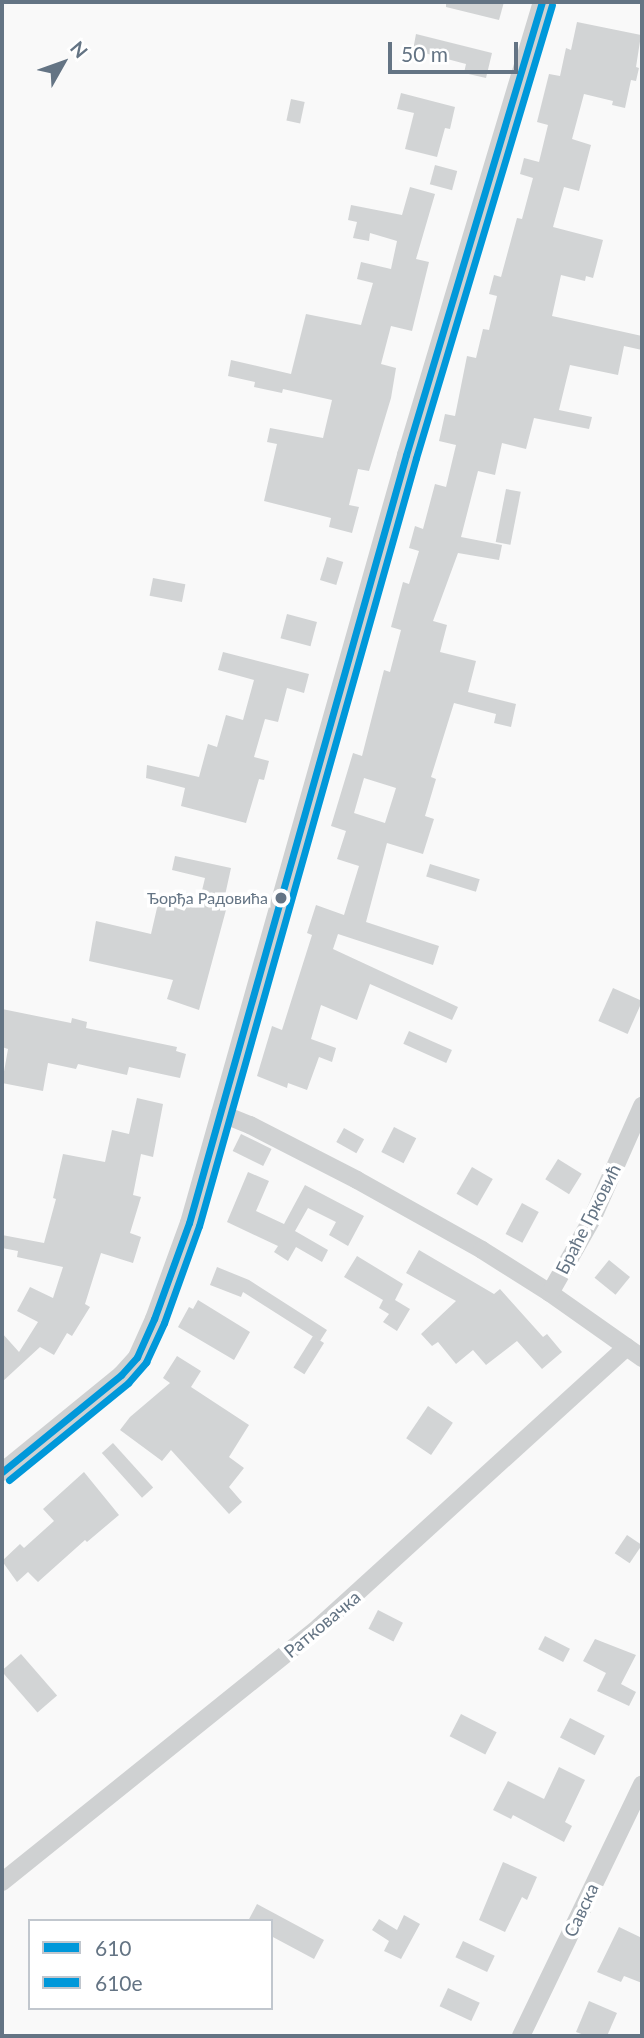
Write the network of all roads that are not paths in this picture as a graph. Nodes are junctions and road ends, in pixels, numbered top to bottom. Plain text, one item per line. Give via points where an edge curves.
1 (542, 2) edge
2 (642, 1106) edge
3 (220, 1113) junction
4 (550, 1293) junction
5 (627, 1347) junction
6 (642, 1357) edge
7 (2, 1472) edge
8 (642, 1785) edge
9 (2, 1882) edge
10 (521, 2036) edge

1 - 3 street via 406,455
2 - 4 street, Браће Грковић via 592,1219
3 - 4 street via 357,1180
3 - 7 street via 188,1223 137,1357 104,1390
4 - 5 street
5 - 6 street
5 - 9 street, Ратковачка via 318,1628
8 - 10 street, Савска

